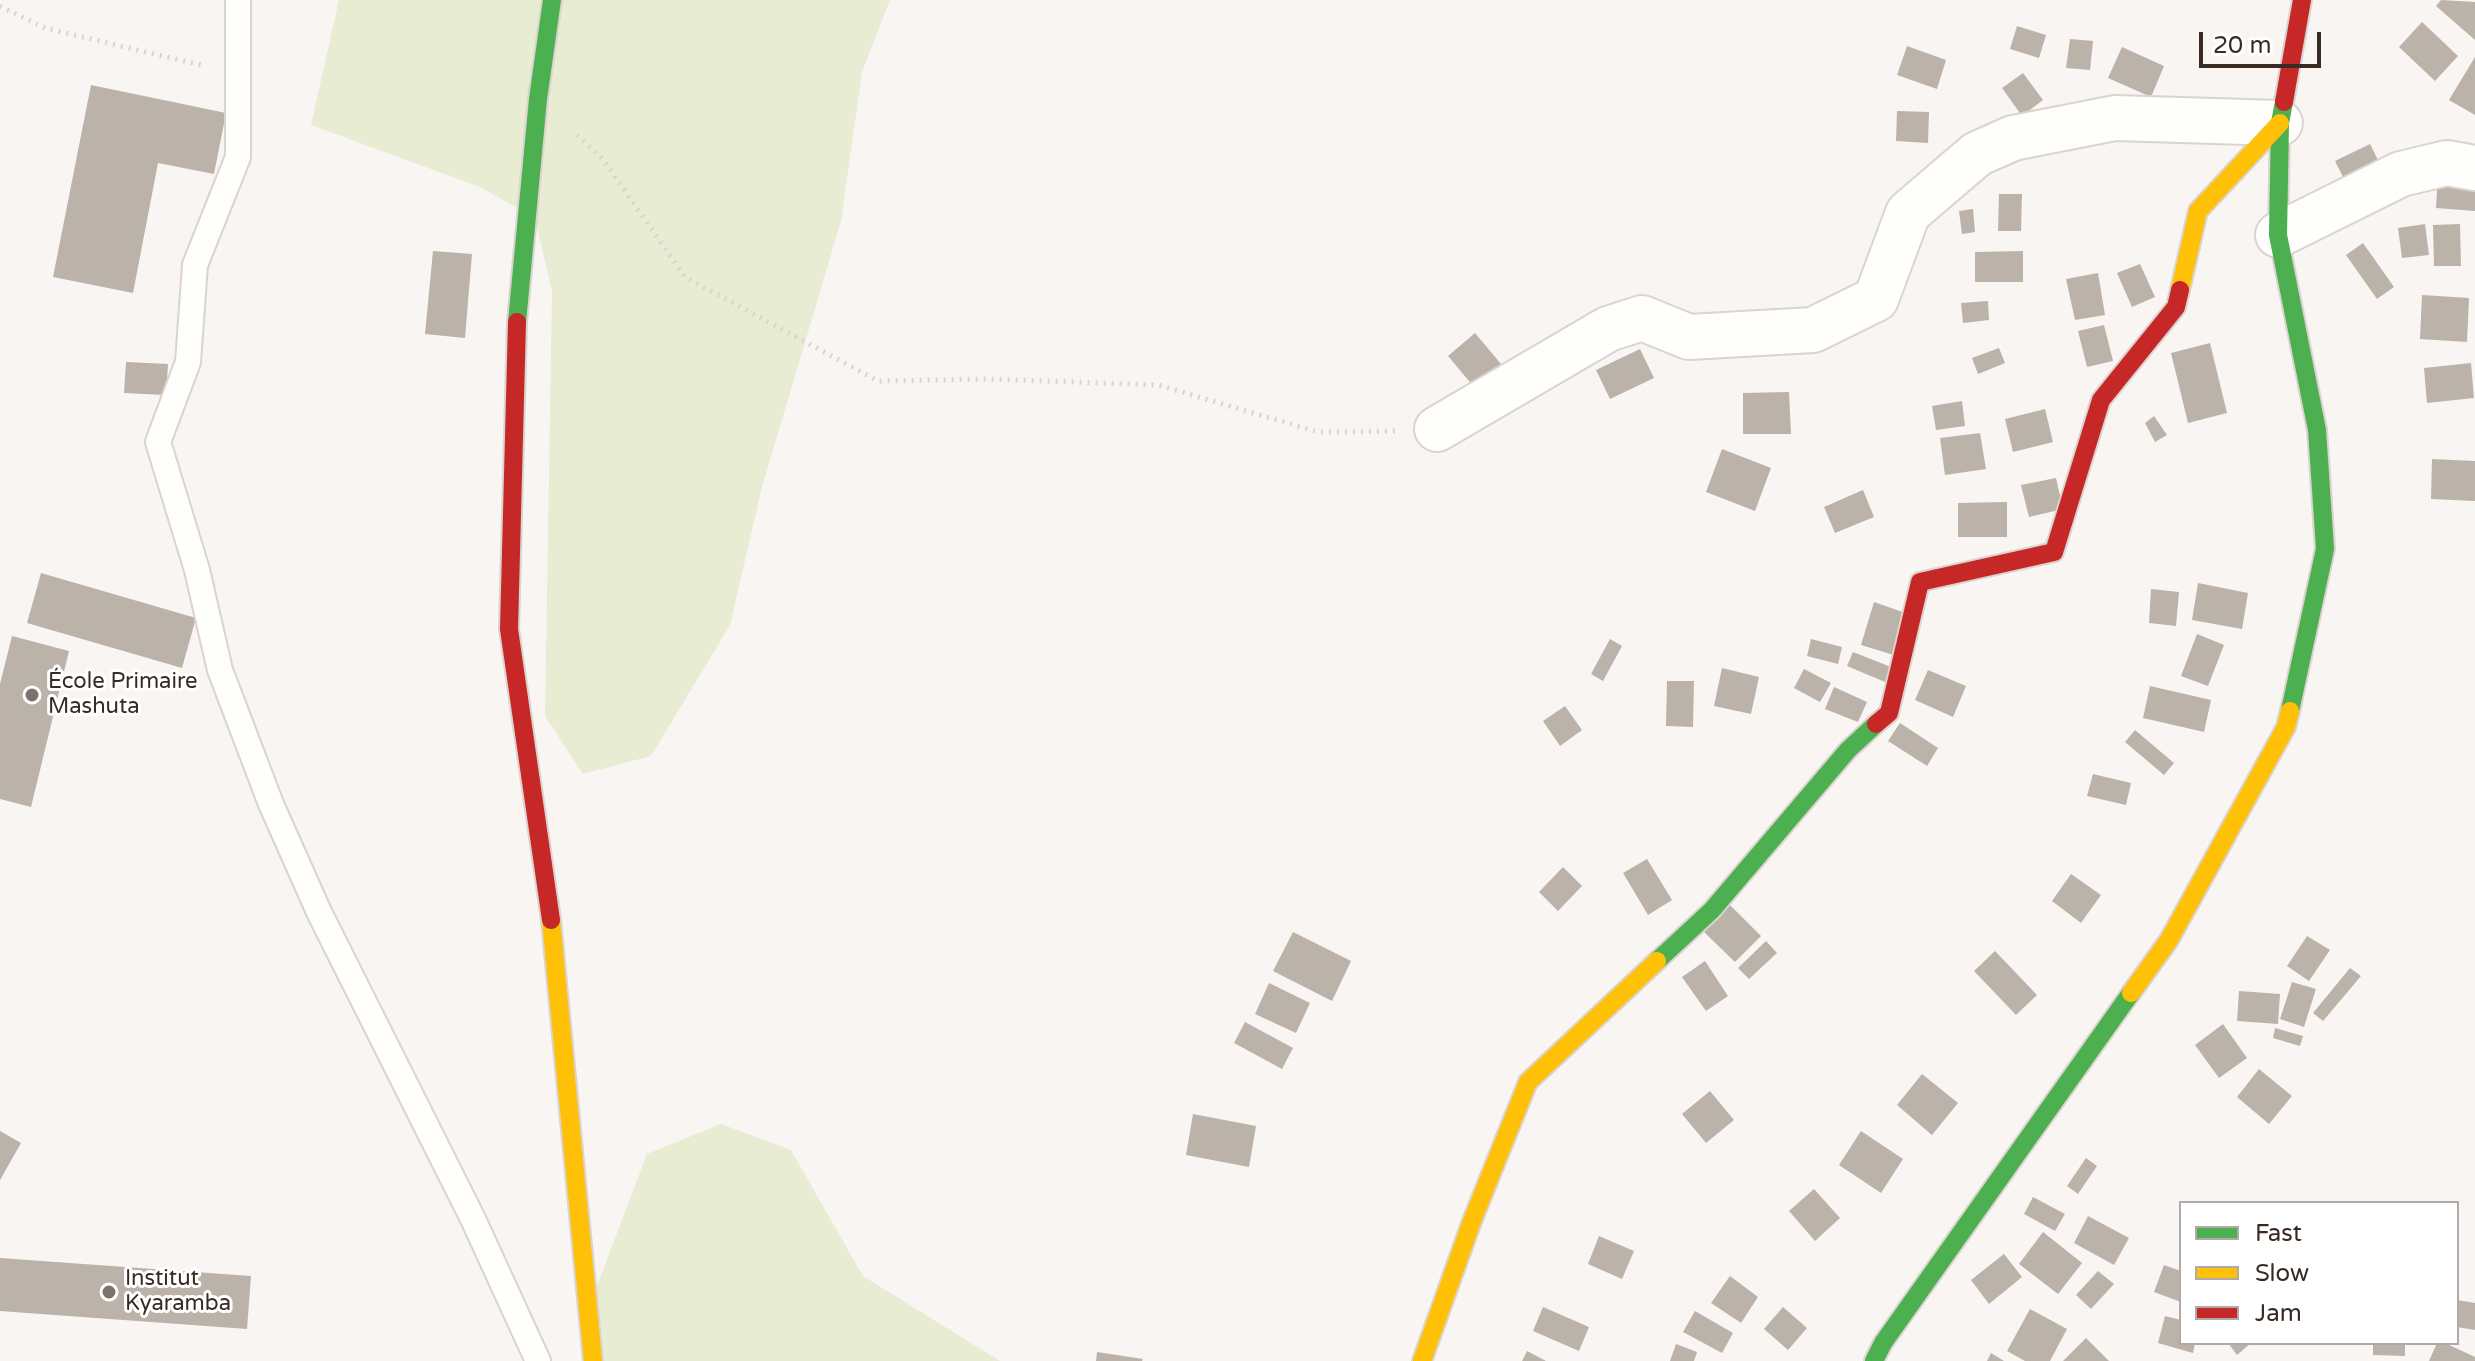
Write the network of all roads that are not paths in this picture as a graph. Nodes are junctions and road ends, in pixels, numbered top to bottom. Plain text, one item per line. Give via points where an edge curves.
1 (238, 0) edge
2 (552, 0) edge
3 (2302, 0) edge
4 (2280, 123) junction
5 (2475, 168) edge
6 (2278, 235) junction
7 (1437, 429) road end
8 (538, 1361) edge
9 (593, 1361) edge
10 (1422, 1361) edge
11 (1874, 1361) edge

1 - 8 lane via 238,157 195,265 188,362 158,442 197,570 220,670 271,804
2 - 9 main road via 517,314 509,629 555,952
3 - 4 main road
4 - 6 main road
4 - 7 street via 2115,118 2013,138 1977,154 1908,213 1876,299 1813,330 1689,337 1642,318 1608,329
4 - 10 main road via 2198,211 2176,307 2101,400 2054,552 1920,582 1889,713 1848,750 1712,910 1528,1082
5 - 6 street via 2447,163 2401,174
6 - 11 main road via 2317,430 2325,549 2286,727 2169,940

